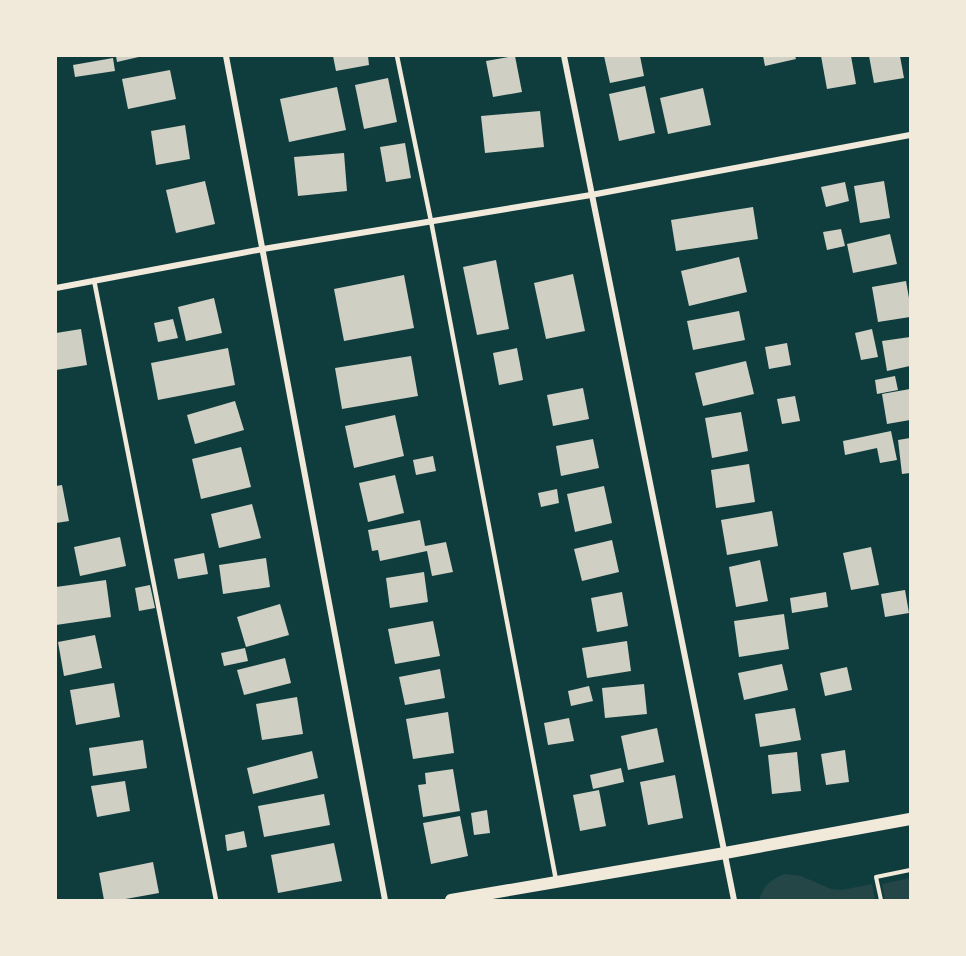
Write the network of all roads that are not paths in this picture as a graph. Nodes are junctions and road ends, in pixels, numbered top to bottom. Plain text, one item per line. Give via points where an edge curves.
1 (226, 56) edge
2 (397, 56) edge
3 (564, 56) edge
4 (910, 135) edge
5 (591, 195) junction
6 (431, 222) junction
7 (263, 249) junction
8 (94, 280) junction
9 (56, 288) edge
10 (910, 819) edge
11 (725, 853) junction
12 (557, 882) junction
13 (216, 900) edge
14 (385, 900) edge
15 (451, 900) edge
16 (734, 900) edge

1 - 7 street
2 - 6 lane
3 - 5 street
4 - 5 street
5 - 6 street
5 - 11 street
6 - 7 street
6 - 12 lane
7 - 8 street
7 - 14 street
8 - 9 street
8 - 13 lane
10 - 11 main road
11 - 12 main road
11 - 16 street
12 - 15 main road

